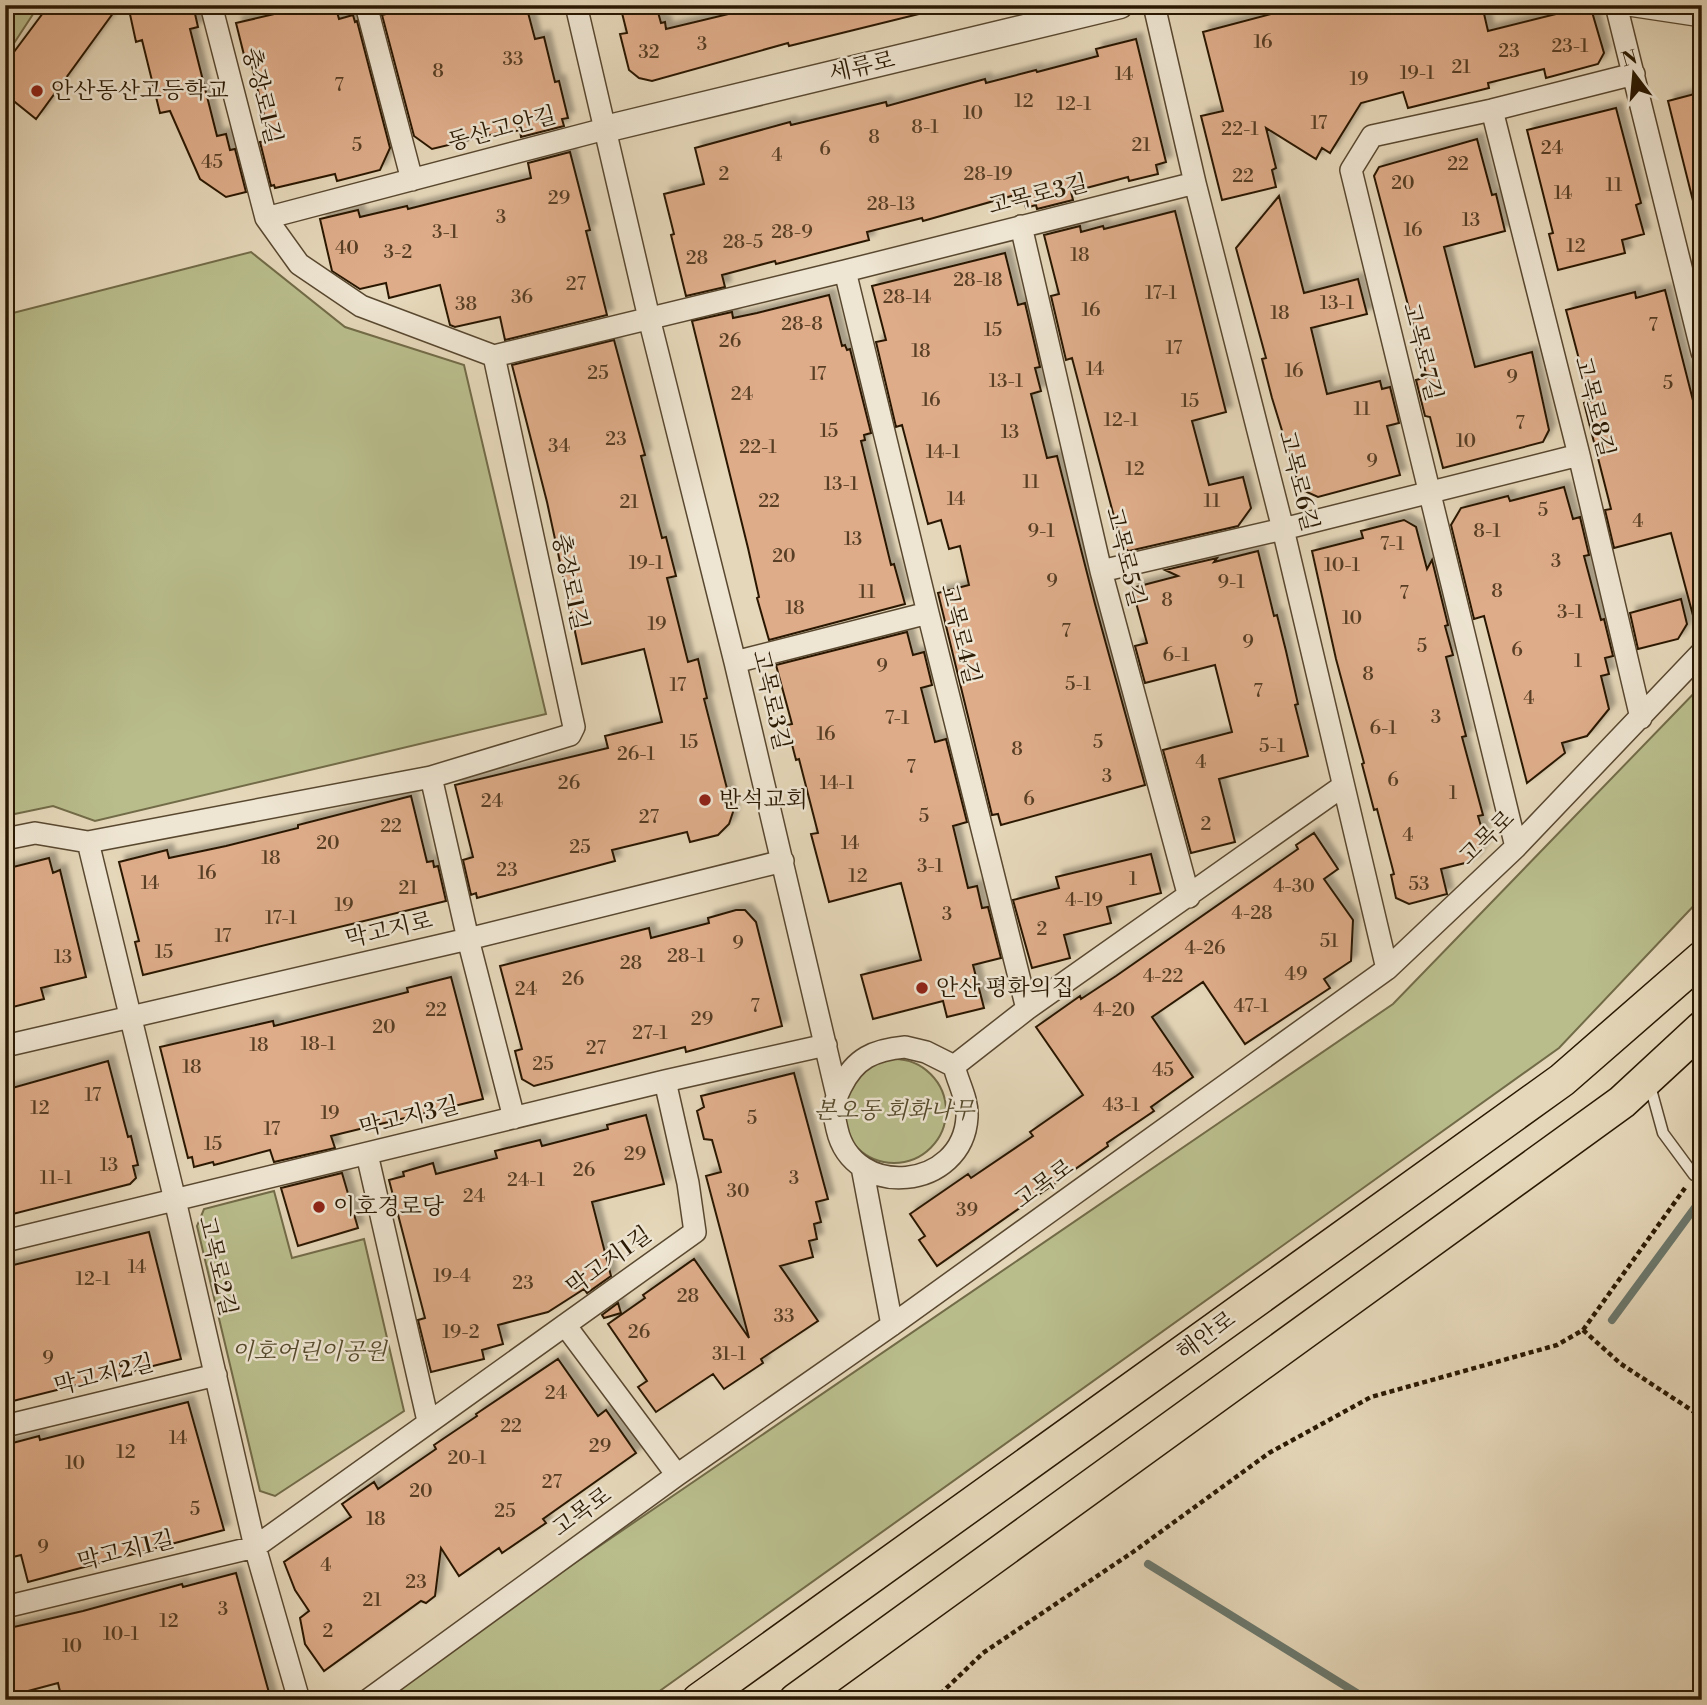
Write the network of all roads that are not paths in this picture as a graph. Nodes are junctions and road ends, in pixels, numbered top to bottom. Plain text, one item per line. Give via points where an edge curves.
1 (211, 5) edge
2 (366, 5) edge
3 (576, 5) edge
4 (1120, 5) edge
5 (1154, 5) edge
6 (1616, 5) edge
7 (1629, 5) edge
8 (1075, 10) edge
9 (1702, 16) edge
10 (1634, 74) junction
11 (1492, 110) junction
12 (605, 129) junction
13 (412, 180) junction
14 (1195, 183) junction
15 (266, 218) junction
16 (1021, 226) junction
17 (845, 271) junction
18 (649, 318) junction
19 (1702, 352) edge
20 (494, 356) junction
21 (1579, 455) junction
22 (1429, 492) junction
23 (1283, 529) junction
24 (1101, 571) junction
25 (928, 613) junction
26 (1702, 652) edge
27 (735, 662) junction
28 (1641, 718) junction
29 (431, 776) junction
30 (1343, 786) junction
31 (5, 839) edge
32 (88, 842) junction
33 (1516, 847) junction
34 (783, 861) junction
35 (1189, 897) junction
36 (468, 939) junction
37 (1702, 958) edge
38 (1387, 970) junction
39 (1027, 1009) junction
40 (129, 1017) junction
41 (1702, 1028) edge
42 (826, 1045) junction
43 (5, 1046) edge
44 (954, 1066) junction
45 (1648, 1077) junction
46 (665, 1081) junction
47 (837, 1095) junction
48 (514, 1118) junction
49 (367, 1154) junction
50 (862, 1167) junction
51 (1694, 1175) road end
52 (175, 1200) junction
53 (5, 1241) edge
54 (565, 1325) junction
55 (892, 1325) junction
56 (216, 1375) junction
57 (428, 1422) junction
58 (5, 1426) edge
59 (677, 1475) junction
60 (255, 1547) junction
61 (5, 1607) edge
62 (299, 1700) edge
63 (368, 1700) edge
64 (699, 1700) edge
65 (796, 1700) edge

1 - 15 street, 충장로1길
2 - 13 street
3 - 12 street, 고목로3길
4 - 8 street, 세류로
5 - 14 street, 고목로6길
6 - 10 street
7 - 9 street
8 - 12 street, 세류로
10 - 11 street, 고목로7길
10 - 19 street
11 - 21 street, 고목로8길
11 - 22 street, 고목로7길 via 1372,136 1351,170
12 - 13 street, 동산고안길
12 - 18 street, 고목로3길
13 - 15 street, 동산고안길
14 - 16 street, 고목로3길
14 - 23 street, 고목로6길
15 - 20 street, 충장로1길 via 299,264 361,306
16 - 17 street, 고목로3길
16 - 24 street, 고목로5길
17 - 18 street, 고목로3길
17 - 25 street, 고목로4길
18 - 20 street
18 - 27 street, 고목로3길
20 - 29 street, 충장로1길 via 574,727 570,735
21 - 22 street
21 - 28 street, 고목로8길
22 - 23 street
22 - 33 street, 고목로7길
23 - 24 street
23 - 30 street, 고목로6길
24 - 35 street, 고목로5길
25 - 27 street
25 - 39 street, 고목로4길
26 - 28 street, 고목로
27 - 34 street, 고목로3길
28 - 33 street, 고목로
29 - 32 street, 충장로1길
29 - 36 street
30 - 35 street
30 - 38 street, 고목로6길
31 - 32 street, 충장로1길 via 35,833
32 - 40 street, 고목로2길
33 - 38 street, 고목로
34 - 36 street, 막고지로
34 - 42 street, 고목로3길
35 - 39 street
36 - 40 street, 막고지로
36 - 48 street
37 - 64 main road, 해안로 via 1562,1080
38 - 55 street, 고목로
39 - 44 street
40 - 43 street, 막고지로
40 - 52 street, 고목로2길
41 - 45 main road
42 - 46 street, 막고지3길
42 - 47 street, 고목로3길
44 - 47 street via 926,1052 905,1047 883,1049 862,1059 846,1075
44 - 50 street via 967,1118 952,1154 937,1168 900,1179
45 - 51 lane via 1663,1133
45 - 65 main road via 1622,1102
46 - 48 street, 막고지3길
46 - 54 street, 막고지1길 via 695,1232
47 - 50 street via 834,1118 838,1136 847,1155
48 - 49 street, 막고지3길
49 - 52 street, 막고지3길
49 - 57 street
50 - 55 street
52 - 53 street, 막고지3길
52 - 56 street, 고목로2길
54 - 57 street, 막고지1길
54 - 59 street
55 - 59 street, 고목로
56 - 58 street, 막고지2길
56 - 60 street, 고목로2길
57 - 60 street, 막고지1길
59 - 63 street, 고목로
60 - 61 street, 막고지1길
60 - 62 street, 고목로2길

